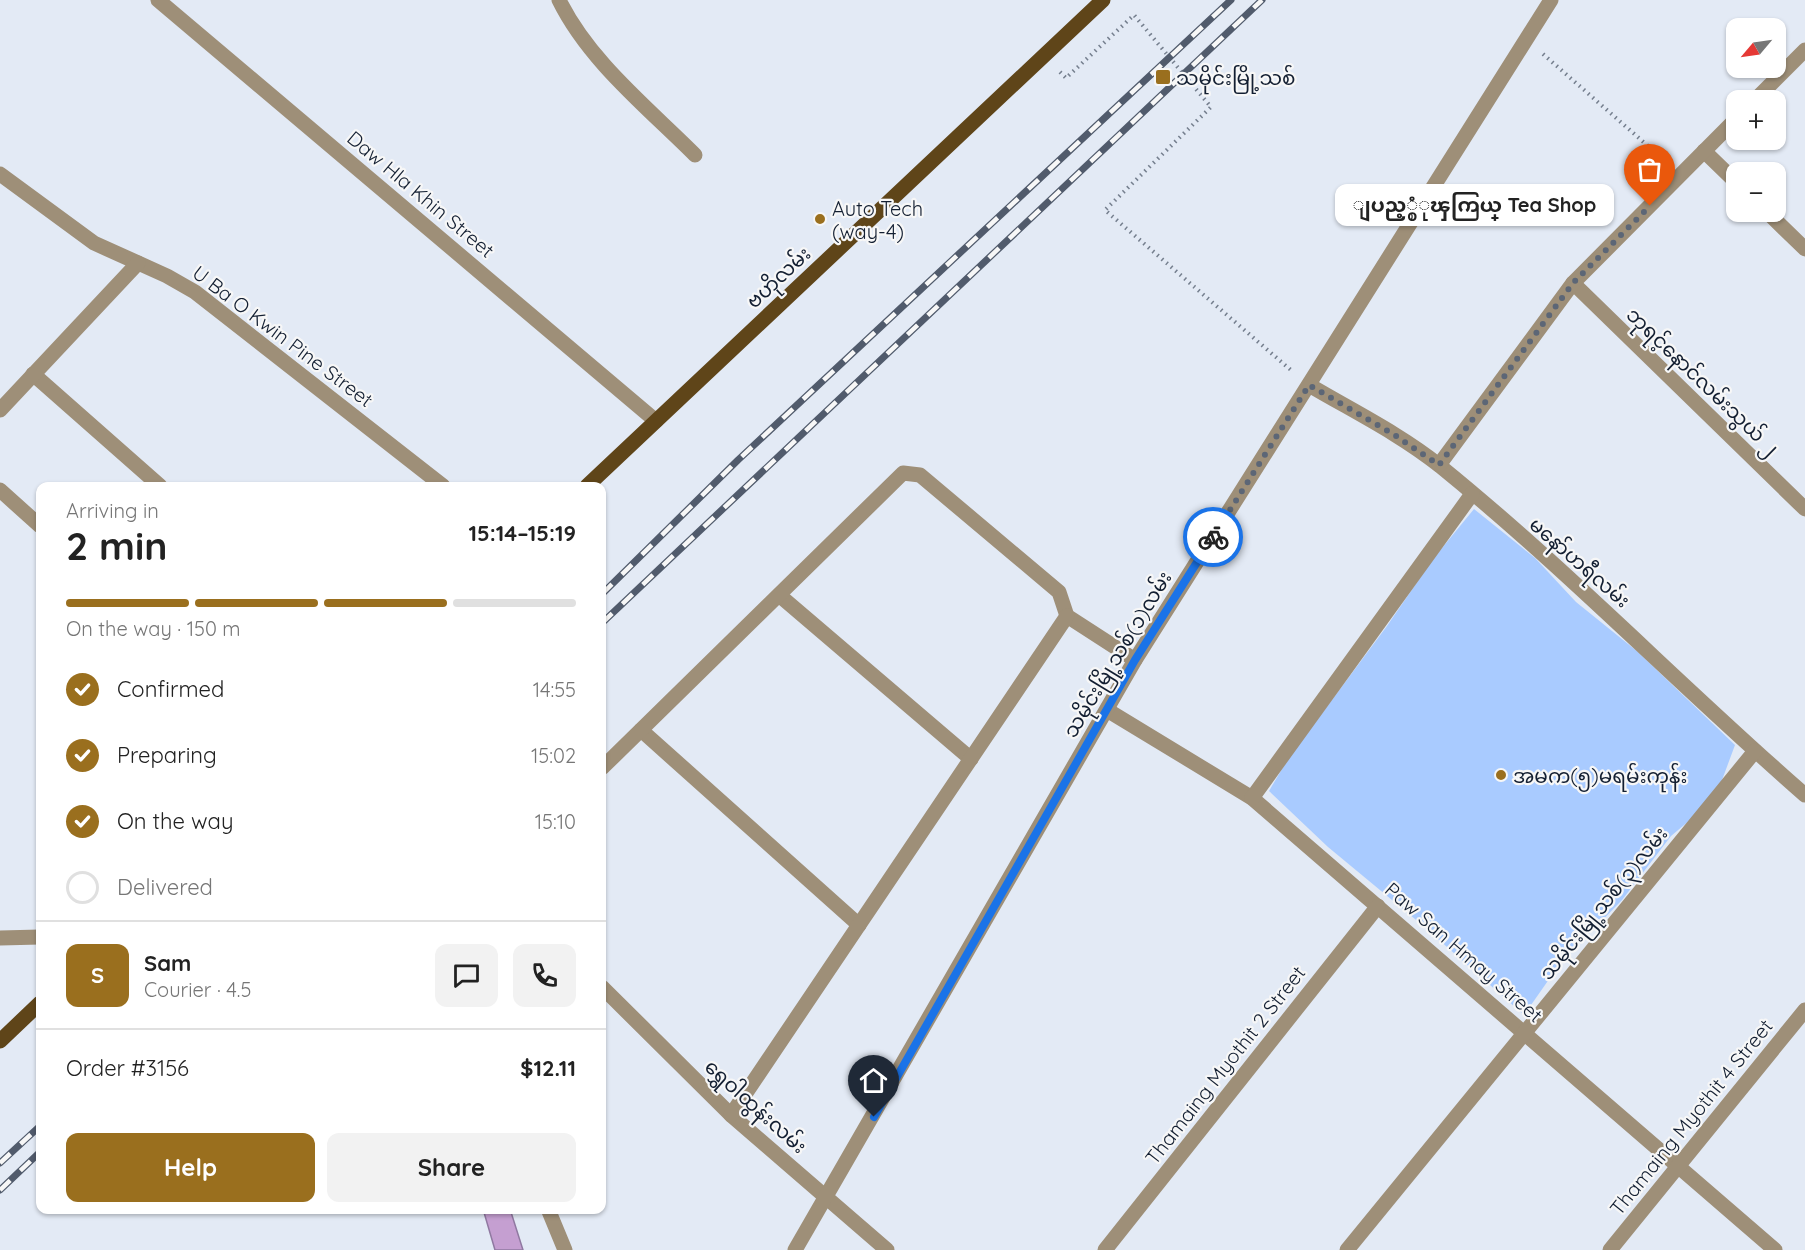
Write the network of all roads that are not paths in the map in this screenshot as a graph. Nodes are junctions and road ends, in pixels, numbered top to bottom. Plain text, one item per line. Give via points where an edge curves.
1 (158, 0) edge
2 (559, 0) edge
3 (1103, 0) edge
4 (1551, 0) edge
5 (1805, 50) edge
6 (1765, 90) edge
7 (1726, 129) edge
8 (1704, 151) junction
9 (694, 155) dead end
10 (1726, 172) edge
11 (0, 174) edge
12 (1777, 222) edge
13 (1805, 249) edge
14 (138, 263) junction
15 (1573, 283) junction
16 (33, 374) junction
17 (1309, 385) junction
18 (0, 410) edge
19 (656, 421) junction
20 (1439, 465) junction
21 (155, 482) edge
22 (438, 482) edge
23 (591, 482) edge
24 (0, 490) edge
25 (1472, 494) junction
26 (1805, 509) edge
27 (36, 522) edge
28 (779, 595) junction
29 (1067, 616) junction
30 (1135, 660) junction
31 (1107, 710) junction
32 (641, 730) junction
33 (1755, 751) junction
34 (970, 759) junction
35 (606, 764) edge
36 (1805, 795) edge
37 (1252, 798) junction
38 (1378, 906) junction
39 (859, 925) junction
40 (0, 938) edge
41 (36, 938) edge
42 (606, 991) edge
43 (36, 1007) edge
44 (1805, 1010) edge
45 (1525, 1032) junction
46 (0, 1041) edge
47 (731, 1115) junction
48 (1678, 1166) junction
49 (827, 1198) junction
50 (550, 1214) edge
51 (565, 1250) edge
52 (795, 1250) edge
53 (887, 1250) edge
54 (1105, 1250) edge
55 (1347, 1250) edge
56 (1610, 1250) edge
57 (1775, 1250) edge

1 - 19 street, Daw Hla Khin Street
2 - 9 street via 570,24 609,69
3 - 19 main road, ဗဟိုလမ်း
4 - 17 street, သမိုင်းမြို့သစ်(၁)လမ်း
5 - 6 street
7 - 8 street
8 - 10 street
8 - 15 street
11 - 14 street, U Ba O Kwin Pine Street via 94,243
12 - 13 street
14 - 16 street
14 - 22 street, U Ba O Kwin Pine Street via 195,292
15 - 20 street
15 - 26 street, ဘုရင့်နောင်လမ်းသွယ် ၂
16 - 18 street
16 - 21 street
17 - 20 street, မနော်ဟရီလမ်း
17 - 30 street, သမိုင်းမြို့သစ်(၁)လမ်း
19 - 23 main road, ဗဟိုလမ်း
20 - 25 street, မနော်ဟရီလမ်း
24 - 27 street
25 - 33 street, မနော်ဟရီလမ်း via 1654,655
25 - 37 street
28 - 29 street via 903,473 912,472 1059,592
28 - 32 street
28 - 34 street
29 - 30 street
29 - 34 street
30 - 31 street, သမိုင်းမြို့သစ်(၁)လမ်း
31 - 37 street, Paw San Hmay Street
31 - 49 street, သမိုင်းမြို့သစ်(၁)လမ်း
32 - 35 street
32 - 39 street
33 - 36 street, မနော်ဟရီလမ်း
33 - 45 street, သမိုင်းမြို့သစ်(၃)လမ်း
34 - 39 street
37 - 38 street, Paw San Hmay Street
38 - 45 street, Paw San Hmay Street
38 - 54 street, Thamaing Myothit 2 Street
39 - 47 street
40 - 41 street
42 - 47 street, ရွှေဝါထွန်းလမ်း
43 - 46 main road
44 - 48 street, Thamaing Myothit 4 Street
45 - 48 street, Paw San Hmay Street
45 - 55 street, သမိုင်းမြို့သစ်(၃)လမ်း
47 - 49 street, ရွှေဝါထွန်းလမ်း
48 - 56 street, Thamaing Myothit 4 Street
48 - 57 street, Paw San Hmay Street
49 - 52 street, သမိုင်းမြို့သစ်(၁)လမ်း
49 - 53 street, ရွှေဝါထွန်းလမ်း
50 - 51 street

